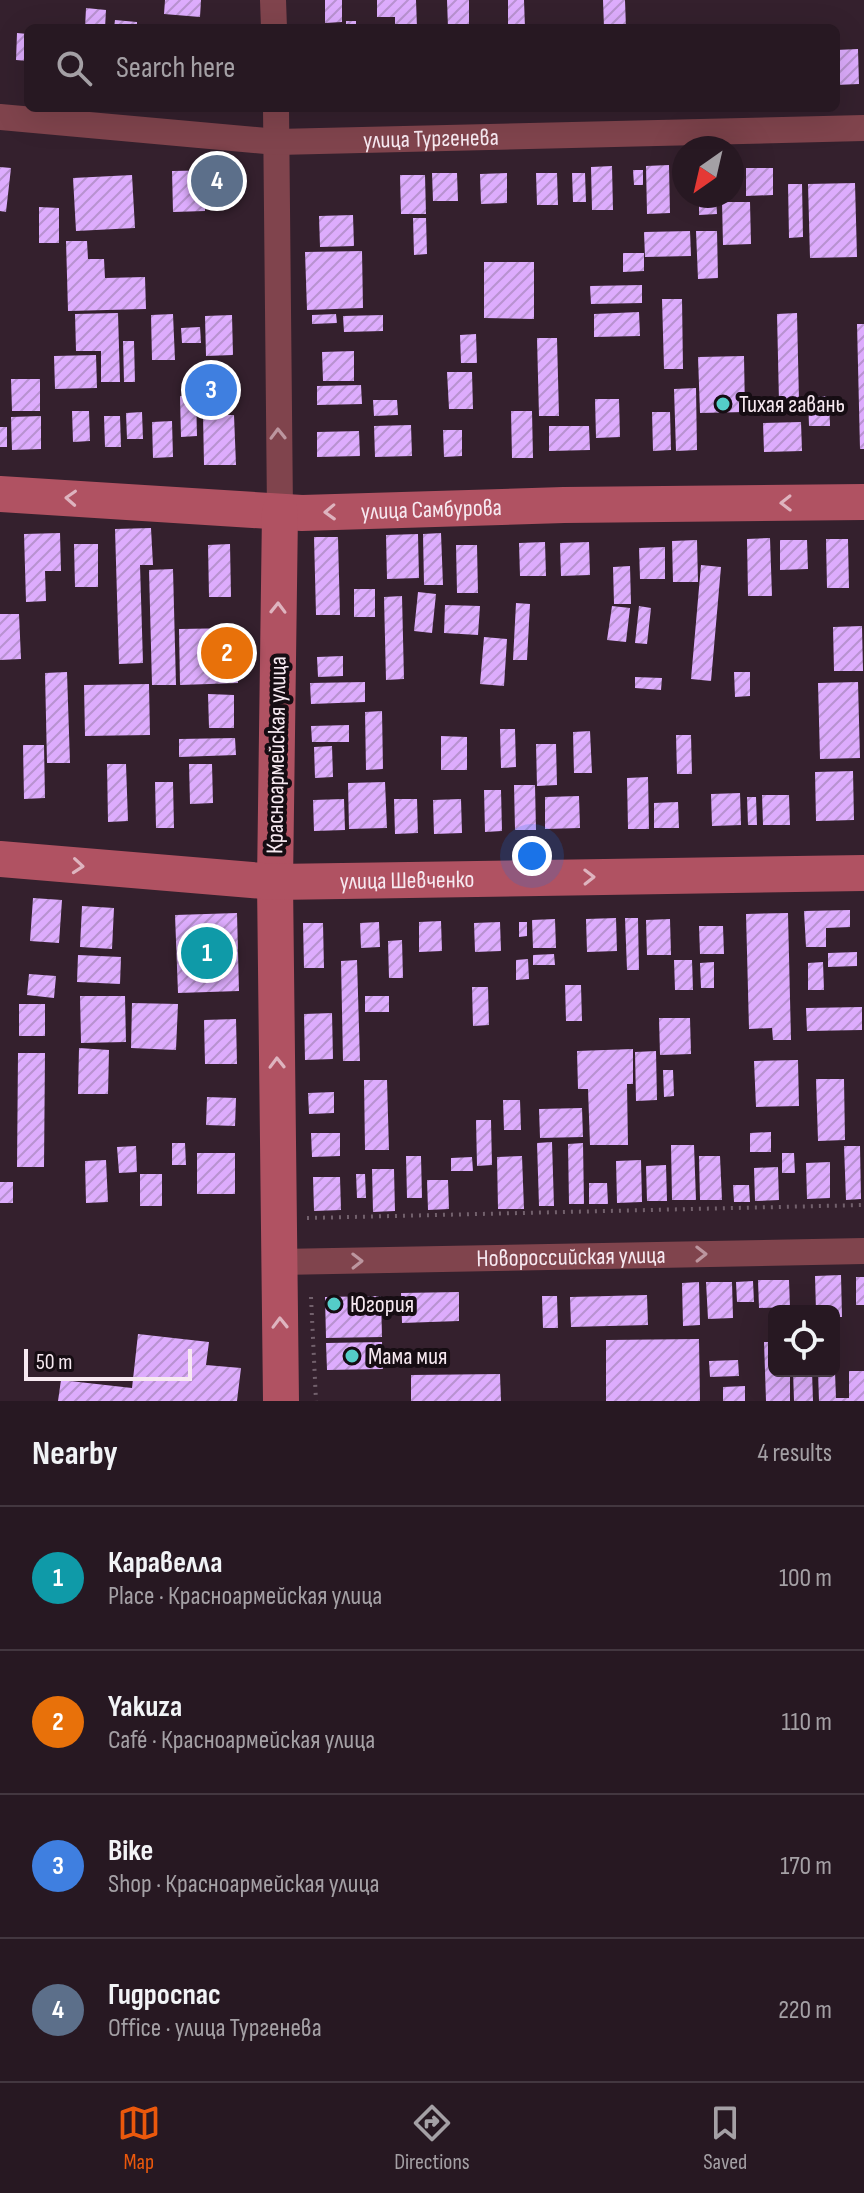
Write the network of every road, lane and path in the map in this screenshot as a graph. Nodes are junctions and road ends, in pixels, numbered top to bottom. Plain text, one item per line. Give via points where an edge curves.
1 (273, 0) edge
2 (274, 24) edge
3 (276, 112) edge
4 (0, 117) edge
5 (864, 128) edge
6 (277, 142) junction
7 (0, 494) edge
8 (864, 502) edge
9 (280, 512) junction
10 (0, 859) edge
11 (864, 873) edge
12 (275, 882) junction
13 (864, 1205) edge
14 (279, 1220) junction
15 (864, 1251) edge
16 (294, 1262) junction
17 (281, 1401) edge
18 (316, 1401) edge

1 - 2 street
3 - 6 street, Красноармейская улица
4 - 6 street, улица Тургенева
5 - 6 street, улица Тургенева
9 -> 6 street, Красноармейская улица
9 -> 7 street, улица Самбурова
8 -> 9 street, улица Самбурова
12 -> 9 street, Красноармейская улица
10 -> 12 street, улица Шевченко
12 -> 11 street, улица Шевченко
14 -> 12 street, Красноармейская улица
13 - 14 path
14 - 16 street, Красноармейская улица
16 -> 15 street, Новороссийская улица
17 -> 16 street, Красноармейская улица
16 - 18 path via 316,1364

